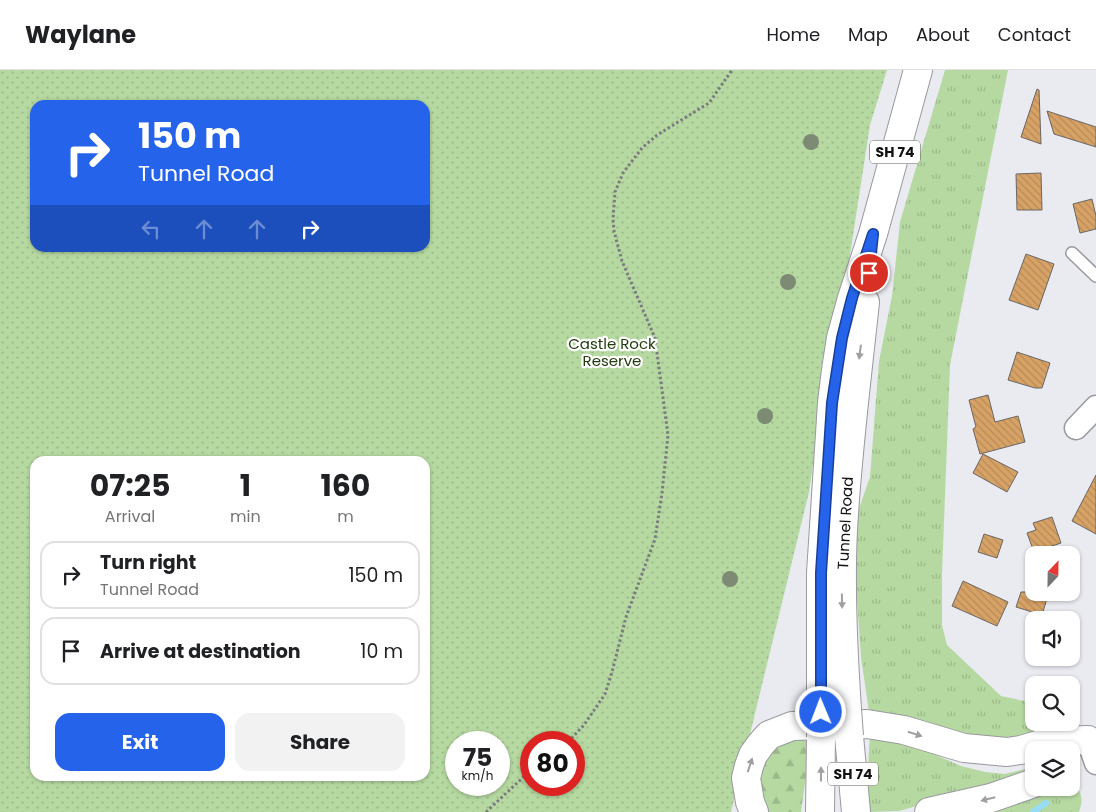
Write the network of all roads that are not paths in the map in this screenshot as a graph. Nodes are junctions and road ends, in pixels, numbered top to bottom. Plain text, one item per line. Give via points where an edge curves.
1 (918, 70) edge
2 (1072, 253) dead end
3 (1096, 276) edge
4 (1096, 407) edge
5 (1076, 428) dead end
6 (829, 719) junction
7 (1092, 752) edge
8 (1080, 757) edge
9 (1025, 786) edge
10 (754, 812) edge
11 (820, 812) edge
12 (856, 812) edge
13 (929, 812) edge

1 - 6 highway, Tunnel Road / SH 74 via 873,234 855,392 843,531 842,605
2 - 3 lane
4 - 5 street
11 -> 6 highway, Tunnel Road / SH 74
6 - 12 highway, Tunnel Road / SH 74, bridge via 849,736
7 - 8 highway
10 -> 7 highway via 746,778 749,766 769,735 792,726 867,724 904,730 964,748 1007,752 1051,741
9 -> 13 highway via 991,798

